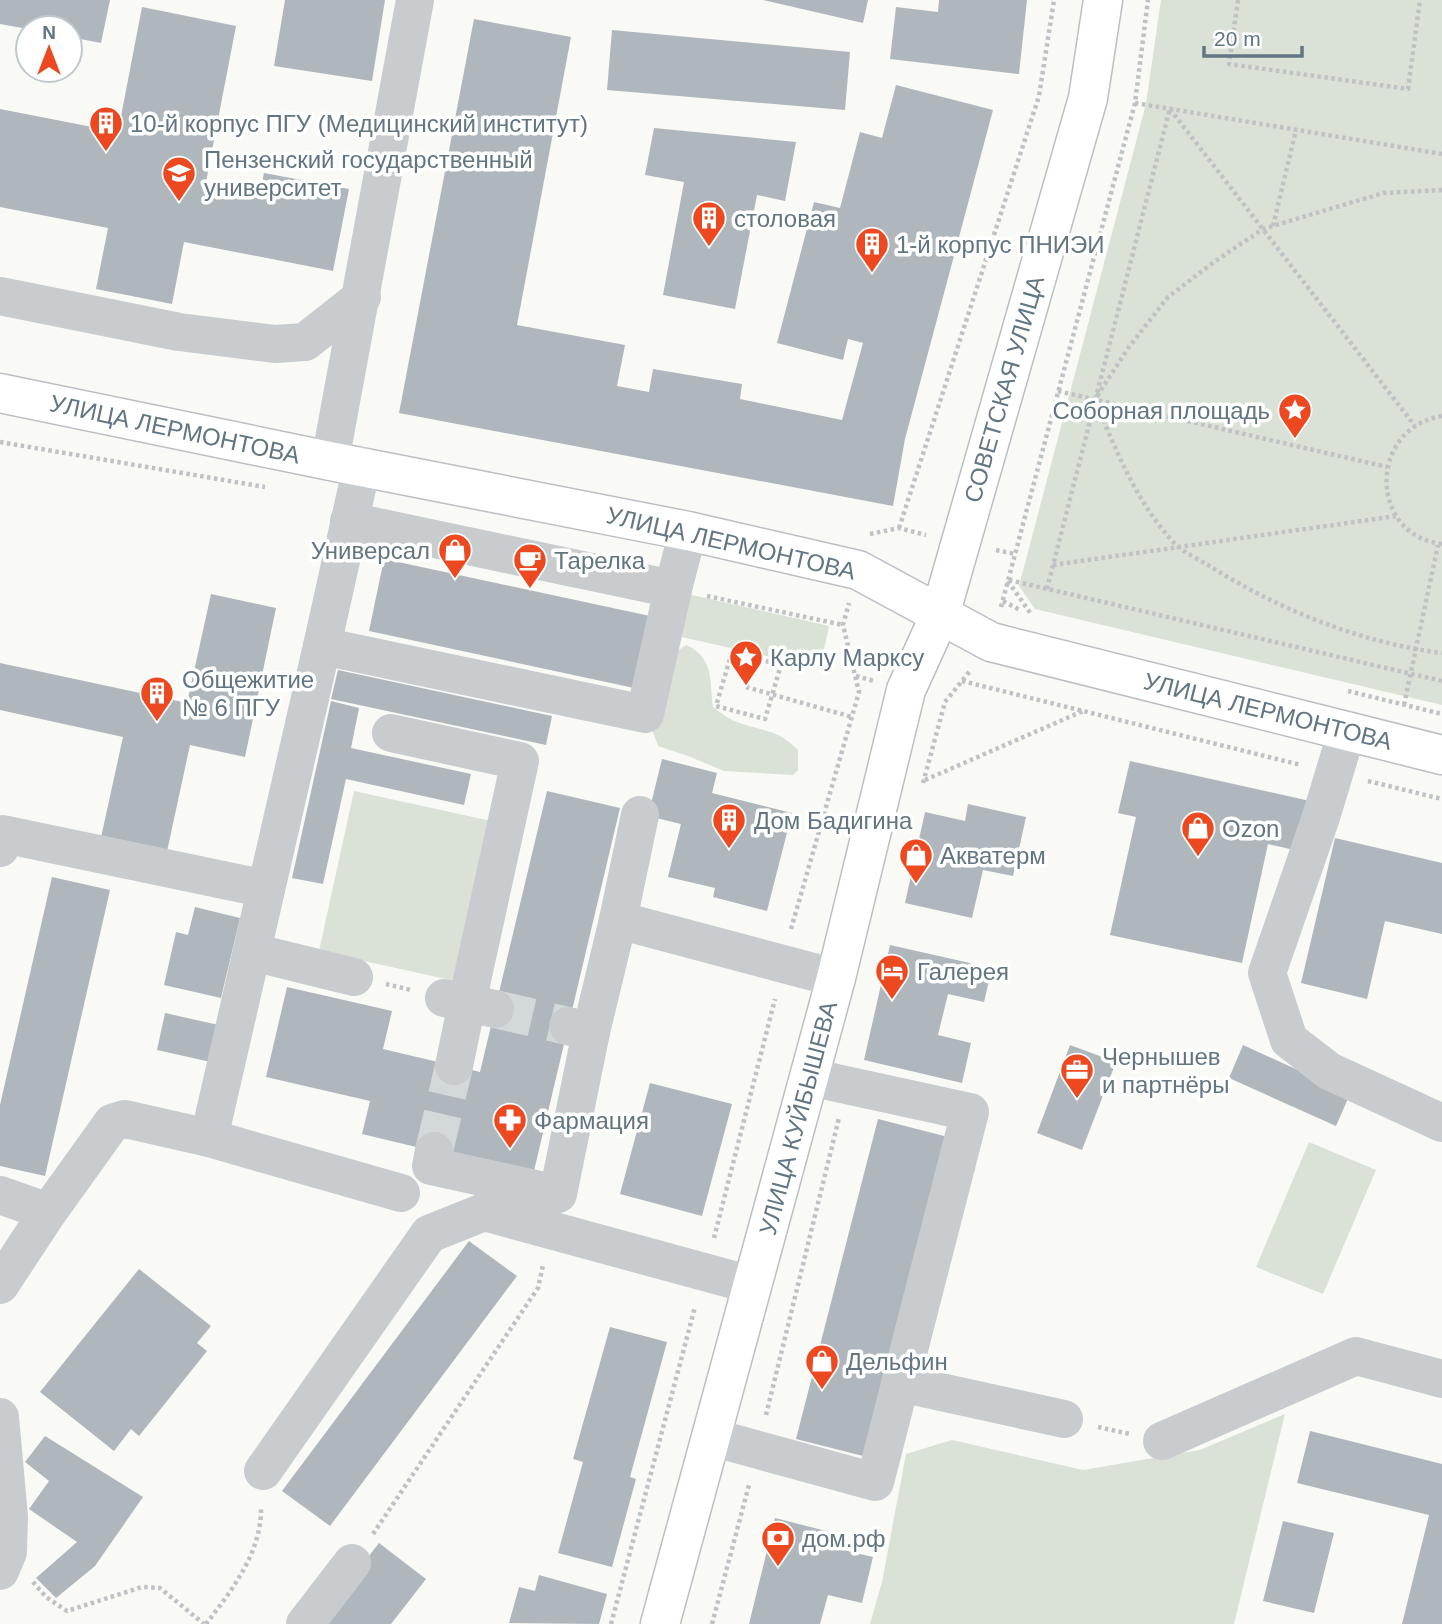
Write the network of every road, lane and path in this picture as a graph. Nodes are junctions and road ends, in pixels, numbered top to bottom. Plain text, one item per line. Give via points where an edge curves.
1 (415, 0) edge
2 (1054, 0) edge
3 (1103, 0) edge
4 (1148, 0) edge
5 (1238, 0) edge
6 (1420, 0) edge
7 (1135, 103) junction
8 (1170, 108) junction
9 (1296, 130) junction
10 (1442, 154) edge
11 (1442, 190) edge
12 (1272, 227) junction
13 (1264, 229) junction
14 (0, 296) edge
15 (362, 297) junction
16 (1058, 391) junction
17 (0, 393) edge
18 (1095, 400) junction
19 (1442, 416) edge
20 (1415, 426) junction
21 (0, 442) edge
22 (346, 464) junction
23 (1387, 467) junction
24 (275, 489) dead end
25 (1396, 516) junction
26 (349, 521) junction
27 (899, 528) dead end
28 (688, 531) junction
29 (1440, 544) edge
30 (1178, 547) junction
31 (1053, 565) junction
32 (859, 570) junction
33 (1008, 580) junction
34 (673, 589) junction
35 (1047, 589) junction
36 (940, 615) junction
37 (843, 625) junction
38 (991, 642) junction
39 (322, 646) junction
40 (1415, 650) junction
41 (1442, 653) edge
42 (1410, 673) junction
43 (1442, 681) edge
44 (746, 687) dead end
45 (772, 694) junction
46 (1404, 705) dead end
47 (1084, 711) junction
48 (852, 717) junction
49 (1347, 731) junction
50 (391, 733) dead end
51 (1442, 755) edge
52 (1335, 773) junction
53 (924, 781) dead end
54 (1442, 799) edge
55 (640, 815) dead end
56 (0, 848) edge
57 (266, 889) junction
58 (618, 920) junction
59 (251, 952) junction
60 (784, 963) junction
61 (836, 978) junction
62 (370, 981) joint
63 (455, 1000) junction
64 (453, 1066) tunnel mouth
65 (809, 1077) junction
66 (1442, 1123) edge
67 (209, 1138) junction
68 (434, 1151) dead end
69 (401, 1193) dead end
70 (0, 1195) edge
71 (554, 1211) junction
72 (48, 1212) junction
73 (705, 1272) junction
74 (0, 1284) edge
75 (752, 1285) junction
76 (1442, 1379) edge
77 (900, 1383) junction
78 (0, 1418) edge
79 (1064, 1419) joint
80 (711, 1437) junction
81 (1162, 1441) joint
82 (263, 1471) joint
83 (750, 1480) dead end
84 (362, 1549) joint
85 (4, 1562) edge
86 (205, 1624) edge
87 (305, 1624) edge
88 (611, 1624) edge
89 (660, 1624) edge
90 (712, 1624) edge

1 - 15 lane
2 - 27 path via 1039,96
3 - 36 main road, СОВЕТСКАЯ УЛИЦА via 1088,98
4 - 7 path
5 - 6 path via 1229,64 1408,89
7 - 8 path
7 - 16 path
8 - 9 path
8 - 13 path
8 - 18 path
9 - 10 path
9 - 12 path
11 - 12 path via 1382,193
12 - 13 path
13 - 18 path via 1168,297
13 - 20 path
14 - 15 lane via 179,332 275,344 305,342
15 - 22 lane
16 - 18 path
16 - 33 path
17 - 22 main road, УЛИЦА ЛЕРМОНТОВА
18 - 23 path
18 - 30 path via 1128,477
18 - 31 path
19 - 20 path
20 - 23 path via 1392,451
21 - 24 path
22 - 26 lane
22 - 28 main road, УЛИЦА ЛЕРМОНТОВА
23 - 25 path via 1385,484
25 - 29 path via 1422,539
25 - 30 path
26 - 34 lane
26 - 39 lane
28 - 32 main road, УЛИЦА ЛЕРМОНТОВА
28 - 34 lane
29 - 40 path
30 - 31 path
30 - 40 path via 1284,606
31 - 35 path
32 - 36 main road, УЛИЦА ЛЕРМОНТОВА
32 - 37 path
33 - 35 path
33 - 38 path
34 - 37 path
34 - 39 lane via 645,714
35 - 42 path
36 - 38 main road, УЛИЦА ЛЕРМОНТОВА
36 - 61 main road, УЛИЦА КУЙБЫШЕВА via 906,690
37 - 48 path via 859,692
38 - 47 path via 962,681
38 - 49 main road, УЛИЦА ЛЕРМОНТОВА
39 - 57 lane
40 - 41 path
40 - 42 path
42 - 43 path
42 - 46 path
44 - 45 path
45 - 45 path via 765,719 716,706 732,652 780,665
45 - 48 path
47 - 52 path
47 - 53 path
48 - 60 path
49 - 51 main road, УЛИЦА ЛЕРМОНТОВА
49 - 52 lane
50 - 63 lane via 520,761
52 - 54 path
52 - 66 lane via 1267,973 1274,996 1289,1040 1329,1071
55 - 58 lane
56 - 57 lane via 3,834
57 - 59 lane
58 - 60 lane
58 - 71 lane via 580,1029
59 - 62 lane
59 - 67 lane
60 - 61 lane
60 - 73 path
61 - 65 main road, УЛИЦА КУЙБЫШЕВА
62 - 63 path
63 - 64 lane
65 - 75 main road, УЛИЦА КУЙБЫШЕВА
65 - 77 lane via 970,1112
67 - 69 lane
67 - 72 lane via 116,1120
68 - 71 lane via 431,1166
70 - 72 lane
71 - 73 lane
71 - 82 lane via 484,1212 429,1234
71 - 84 path via 538,1289
72 - 74 lane
73 - 75 lane
73 - 88 path
75 - 80 main road, УЛИЦА КУЙБЫШЕВА
76 - 81 lane via 1356,1356
77 - 79 lane
77 - 80 lane via 875,1482
78 - 85 lane via 6,1465
79 - 81 path
80 - 89 main road, УЛИЦА КУЙБЫШЕВА
82 - 86 path via 261,1524 241,1578
83 - 90 path
84 - 87 lane
85 - 86 path via 67,1611 142,1587 160,1588

